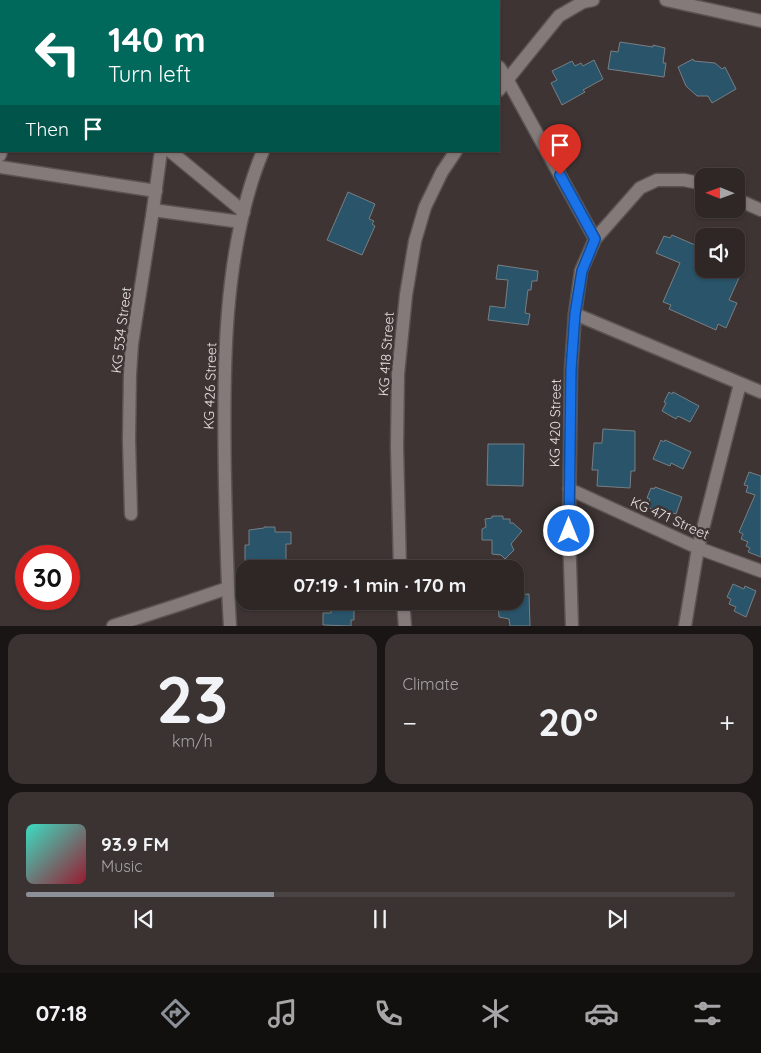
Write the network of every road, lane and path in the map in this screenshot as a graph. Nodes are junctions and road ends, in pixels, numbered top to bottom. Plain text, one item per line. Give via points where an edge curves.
1 (593, 0) edge
2 (666, 0) edge
3 (761, 21) edge
4 (500, 69) edge
5 (507, 79) junction
6 (500, 89) edge
7 (161, 152) edge
8 (171, 152) edge
9 (263, 152) edge
10 (455, 152) edge
11 (0, 167) edge
12 (695, 182) edge
13 (156, 191) junction
14 (745, 203) edge
15 (153, 210) junction
16 (761, 210) edge
17 (242, 217) junction
18 (595, 239) junction
19 (575, 314) junction
20 (740, 384) junction
21 (761, 392) edge
22 (569, 489) junction
23 (131, 514) dead end
24 (698, 548) junction
25 (400, 560) edge
26 (761, 572) edge
27 (228, 588) junction
28 (404, 610) edge
29 (113, 626) edge
30 (230, 626) edge
31 (405, 626) edge
32 (572, 626) edge
33 (685, 626) edge

1 - 5 street via 559,16
2 - 3 street
4 - 5 street
5 - 6 street
5 - 18 street
7 - 13 street, KG 534 Street
8 - 17 street
9 - 17 street, KG 426 Street
10 - 25 street, KG 418 Street via 424,207 406,295 398,374
11 - 13 street
12 - 18 street, KG 420 Street via 657,180 640,188
13 - 15 street, KG 534 Street
14 - 16 street
15 - 17 street
15 - 23 street, KG 534 Street via 131,359
17 - 27 street, KG 426 Street via 229,294 225,360
18 - 19 street, KG 420 Street via 582,271
19 - 20 street
19 - 22 street, KG 420 Street
20 - 21 street
20 - 24 street
22 - 24 street, KG 471 Street
22 - 32 street, KG 420 Street
24 - 26 street, KG 471 Street
24 - 33 street
27 - 29 street
27 - 30 street, KG 426 Street
28 - 31 street

